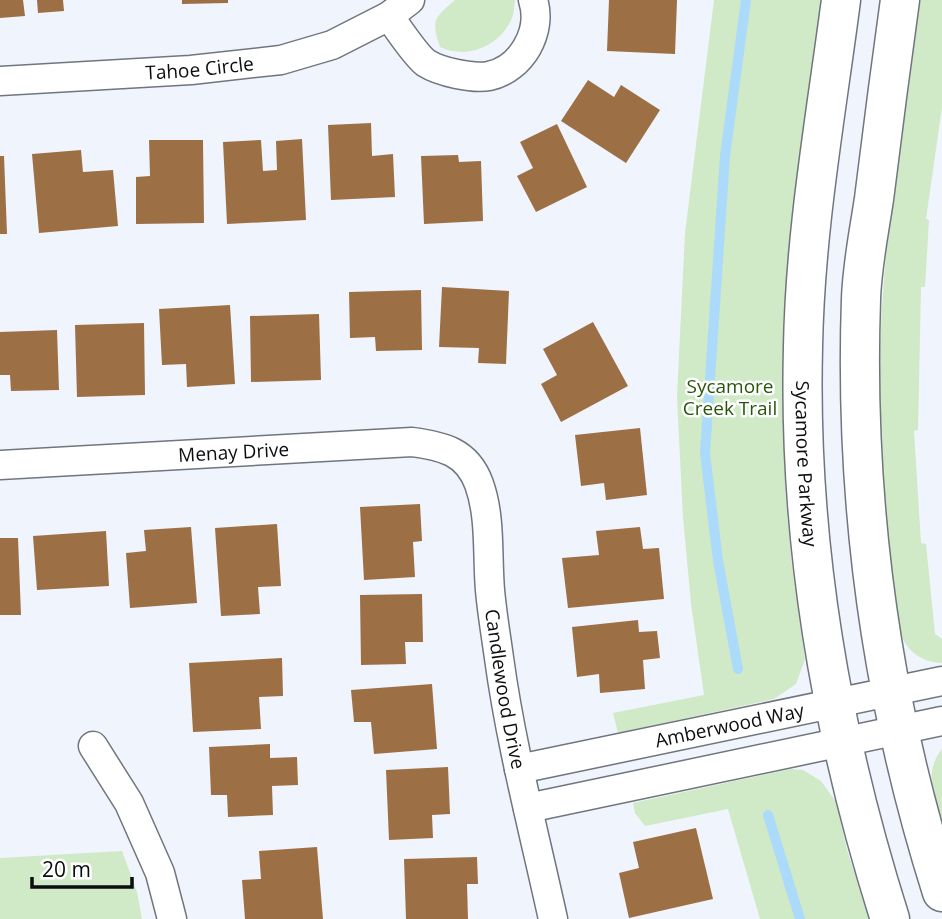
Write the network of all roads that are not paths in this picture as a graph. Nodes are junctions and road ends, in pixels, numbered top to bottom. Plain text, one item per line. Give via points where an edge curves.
1 (533, 0) edge
2 (841, 0) edge
3 (900, 0) edge
4 (399, 8) edge
5 (0, 81) edge
6 (464, 459) joint
7 (0, 465) edge
8 (942, 681) edge
9 (890, 691) junction
10 (834, 703) junction
11 (942, 721) edge
12 (898, 730) junction
13 (842, 743) junction
14 (93, 746) dead end
15 (519, 769) junction
16 (528, 808) junction
17 (942, 892) edge
18 (172, 919) edge
19 (553, 919) edge
20 (890, 919) edge

1 - 4 street, Tahoe Circle via 533,39 515,62 490,76 456,75 425,63
2 - 10 main road, Sycamore Parkway via 809,243 803,346 803,454 811,564
3 - 9 main road via 861,296 866,513
4 - 5 street, Tahoe Circle via 332,45 281,60
6 - 7 street, Menay Drive via 442,446 412,442
6 - 15 street, Candlewood Drive via 479,483 485,514 490,592
8 - 9 street, Amberwood Way
9 - 10 street, Amberwood Way
9 - 12 main road
10 - 13 main road, Sycamore Parkway
10 - 15 street, Amberwood Way
11 - 12 street
12 - 13 street
12 - 17 main road
13 - 16 street
13 - 20 main road, Sycamore Parkway
14 - 18 street via 129,803 160,873
15 - 16 street, Candlewood Drive
16 - 19 street, Candlewood Drive

